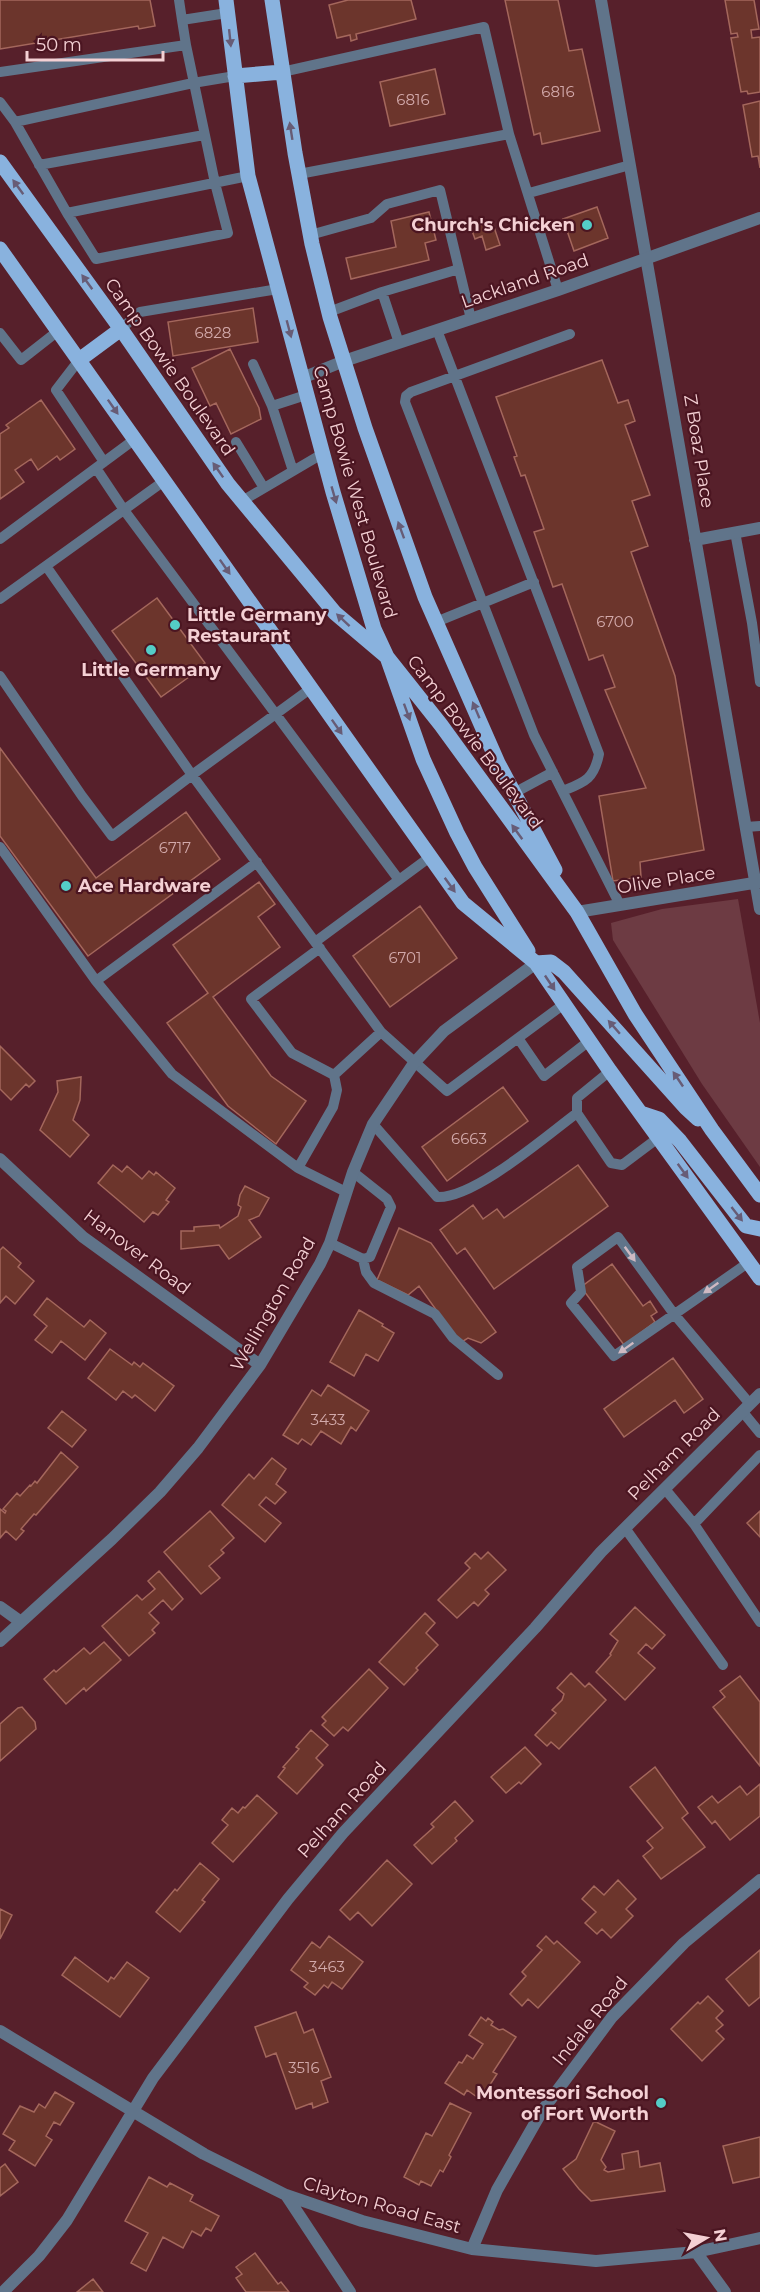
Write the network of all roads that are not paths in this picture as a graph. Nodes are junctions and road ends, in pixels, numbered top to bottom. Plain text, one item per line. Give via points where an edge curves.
1 (179, 0) edge
2 (272, 0) edge
3 (601, 0) edge
4 (227, 6) edge
5 (182, 20) junction
6 (186, 45) junction
7 (0, 72) edge
8 (282, 72) junction
9 (235, 76) junction
10 (193, 83) junction
11 (0, 102) edge
12 (15, 122) junction
13 (509, 134) junction
14 (204, 135) junction
15 (0, 162) edge
16 (39, 165) junction
17 (630, 165) junction
18 (299, 174) junction
19 (248, 176) junction
20 (215, 183) junction
21 (529, 193) junction
22 (67, 213) junction
23 (760, 218) edge
24 (310, 235) junction
25 (0, 249) edge
26 (647, 257) junction
27 (459, 269) junction
28 (278, 289) junction
29 (558, 290) junction
30 (382, 292) junction
31 (329, 312) junction
32 (471, 319) junction
33 (121, 329) junction
34 (437, 330) junction
35 (58, 331) junction
36 (0, 333) edge
37 (570, 334) dead end
38 (399, 343) junction
39 (79, 360) junction
40 (344, 361) junction
41 (253, 364) dead end
42 (455, 376) junction
43 (302, 378) junction
44 (306, 395) junction
45 (272, 406) junction
46 (135, 439) junction
47 (236, 442) dead end
48 (322, 454) junction
49 (100, 465) junction
50 (293, 471) junction
51 (164, 481) junction
52 (264, 488) junction
53 (242, 501) junction
54 (124, 510) junction
55 (760, 528) edge
56 (735, 532) junction
57 (0, 539) edge
58 (695, 540) junction
59 (46, 566) junction
60 (534, 582) junction
61 (0, 599) edge
62 (483, 602) junction
63 (436, 621) junction
64 (387, 657) junction
65 (0, 676) edge
66 (760, 682) edge
67 (310, 689) junction
68 (276, 714) junction
69 (553, 772) junction
70 (192, 775) junction
71 (562, 792) junction
72 (514, 793) junction
73 (760, 826) edge
74 (746, 827) junction
75 (0, 847) edge
76 (430, 857) junction
77 (257, 862) junction
78 (399, 880) junction
79 (758, 883) edge
80 (620, 905) junction
81 (760, 909) edge
82 (577, 912) junction
83 (317, 945) junction
84 (536, 963) junction
85 (96, 981) junction
86 (564, 1004) junction
87 (381, 1032) junction
88 (518, 1038) junction
89 (589, 1041) junction
90 (414, 1063) junction
91 (610, 1071) junction
92 (334, 1075) junction
93 (577, 1113) junction
94 (640, 1113) junction
95 (373, 1124) junction
96 (712, 1130) junction
97 (658, 1138) junction
98 (0, 1159) edge
99 (298, 1168) junction
100 (353, 1172) junction
101 (346, 1192) junction
102 (760, 1195) edge
103 (760, 1229) edge
104 (330, 1244) junction
105 (363, 1258) junction
106 (749, 1262) junction
107 (760, 1278) edge
108 (674, 1314) junction
109 (260, 1365) junction
110 (498, 1375) dead end
111 (760, 1394) edge
112 (746, 1408) junction
113 (760, 1433) edge
114 (760, 1455) edge
115 (665, 1488) junction
116 (694, 1524) junction
117 (625, 1528) junction
118 (0, 1607) edge
119 (21, 1622) junction
120 (760, 1622) edge
121 (0, 1641) edge
122 (723, 1665) dead end
123 (760, 1880) edge
124 (0, 2031) edge
125 (133, 2112) junction
126 (286, 2195) junction
127 (760, 2238) edge
128 (472, 2248) junction
129 (696, 2252) junction
130 (3, 2292) edge
131 (350, 2292) edge
132 (725, 2292) edge

1 - 5 lane
2 - 8 main road, Camp Bowie West Boulevard
3 - 17 street, Z Boaz Place
4 - 5 lane
4 -> 9 main road, Camp Bowie West Boulevard
5 - 6 lane
6 - 7 lane
6 - 10 lane
8 - 9 main road
8 - 13 lane via 484,27
18 -> 8 main road, Camp Bowie West Boulevard
9 - 10 lane
9 - 19 main road, Camp Bowie West Boulevard
10 - 12 lane
10 - 14 lane
11 - 12 lane
12 - 16 lane
13 - 18 lane
13 - 21 lane
14 - 16 lane
14 - 20 lane
33 -> 15 main road, Camp Bowie Boulevard
16 - 22 lane
17 - 21 lane
17 - 26 street, Z Boaz Place
18 - 24 main road, Camp Bowie West Boulevard
19 - 20 lane
19 - 28 main road, Camp Bowie West Boulevard
20 - 22 lane
20 - 22 lane via 228,232 96,259
21 - 29 lane
23 - 26 street, Lackland Road
24 - 27 lane via 371,218 387,204 440,190
24 - 31 main road, Camp Bowie West Boulevard
25 - 35 main road
26 - 29 street, Lackland Road
26 - 58 street, Z Boaz Place
27 - 30 lane
27 - 32 lane
28 - 33 lane via 140,312
28 -> 43 main road, Camp Bowie West Boulevard
29 - 32 street, Lackland Road
30 - 31 lane
30 - 38 lane
31 - 40 main road, Camp Bowie West Boulevard
32 - 34 street, Lackland Road
33 - 39 main road
53 -> 33 main road, Camp Bowie Boulevard
34 - 38 street, Lackland Road
34 - 42 lane
35 - 36 lane via 21,360
35 - 39 main road
37 - 42 lane
38 - 40 street, Lackland Road
39 -> 46 main road
39 - 49 lane via 56,390
40 - 43 street, Lackland Road
63 -> 40 main road, Camp Bowie West Boulevard
41 - 45 lane
42 - 60 lane
42 - 62 lane via 411,392 405,402
43 - 44 main road, Camp Bowie West Boulevard
44 - 45 lane
44 - 48 main road, Camp Bowie West Boulevard
45 - 50 lane
46 - 49 lane
46 - 51 main road
47 - 52 lane
48 - 50 lane
48 -> 64 main road, Camp Bowie West Boulevard via 374,630
49 - 54 lane
49 - 57 lane
50 - 52 lane
51 - 54 lane
51 -> 67 main road
52 - 53 lane
64 -> 53 main road, Camp Bowie Boulevard via 335,613
54 - 59 lane
54 - 68 lane
55 - 56 street
56 - 58 street
56 - 66 lane
58 - 74 street, Z Boaz Place
59 - 61 lane
59 - 70 lane
60 - 62 lane
60 - 71 lane via 600,754 586,781
62 - 63 lane
62 - 69 lane via 534,735
72 -> 63 main road, Camp Bowie West Boulevard
82 -> 64 main road, Camp Bowie Boulevard
64 -> 84 main road, Camp Bowie West Boulevard via 423,759 457,832
65 - 70 lane via 112,836
67 - 68 lane
67 -> 76 main road
68 - 70 lane
68 - 78 lane
69 - 71 lane
69 - 72 lane
70 - 77 lane
71 - 80 lane
72 - 82 main road, Camp Bowie West Boulevard
73 - 74 lane
74 - 79 street, Z Boaz Place
75 - 85 lane
76 - 78 lane
76 -> 84 main road via 463,903
77 - 83 lane
77 - 85 lane
78 - 83 lane
79 - 80 street, Olive Place
79 - 81 street, Z Boaz Place
80 - 82 street, Olive Place
96 -> 82 main road, Camp Bowie Boulevard via 634,1014
83 - 87 lane
83 - 92 lane via 251,999 292,1053
84 -> 86 main road
84 - 90 street, Wellington Road via 444,1031
96 -> 84 main road via 686,1108 564,972 551,962
85 - 99 lane via 172,1074
86 - 88 lane
86 - 89 main road
87 - 90 lane
87 - 92 lane
88 - 89 lane via 544,1077
88 - 90 lane via 447,1091
89 - 91 main road
90 - 95 street, Wellington Road
91 - 93 lane via 577,1098
91 - 94 main road
92 - 99 lane via 337,1089 333,1107
93 - 95 lane via 476,1186 449,1197 437,1197
93 - 97 lane via 611,1163 622,1165
94 - 97 main road
94 -> 103 main road via 659,1119 747,1226
95 - 100 street, Wellington Road
96 - 102 main road, Camp Bowie Boulevard
97 -> 106 main road
98 - 109 street, Hanover Road via 83,1237
99 - 101 lane
100 - 101 street, Wellington Road
100 - 105 lane via 387,1199 391,1207 370,1257
101 - 104 street, Wellington Road
104 - 105 lane
104 - 109 street, Wellington Road
105 - 110 lane via 374,1283 435,1314 453,1338
106 - 107 main road
106 -> 108 lane
108 -> 108 lane via 614,1356 571,1303 581,1292 577,1267 618,1237
108 - 112 lane
109 - 119 street, Wellington Road via 205,1440 160,1492
111 - 112 street, Pelham Road
112 - 113 lane
112 - 115 street, Pelham Road
114 - 116 lane
115 - 116 lane
115 - 117 street, Pelham Road
116 - 120 lane
117 - 122 lane
117 - 125 street, Pelham Road via 343,1833 288,1899 153,2078
118 - 119 street
119 - 121 street, Wellington Road
123 - 128 street, Indale Road via 684,1943 612,2017 542,2111 497,2190
124 - 125 street, Clayton Road East
125 - 126 street, Clayton Road East via 204,2154
125 - 130 street, Pelham Road via 67,2220
126 - 128 street, Clayton Road East via 362,2221
126 - 131 street
127 - 129 street, Clayton Road East
128 - 129 street, Clayton Road East via 596,2261
129 - 132 street

